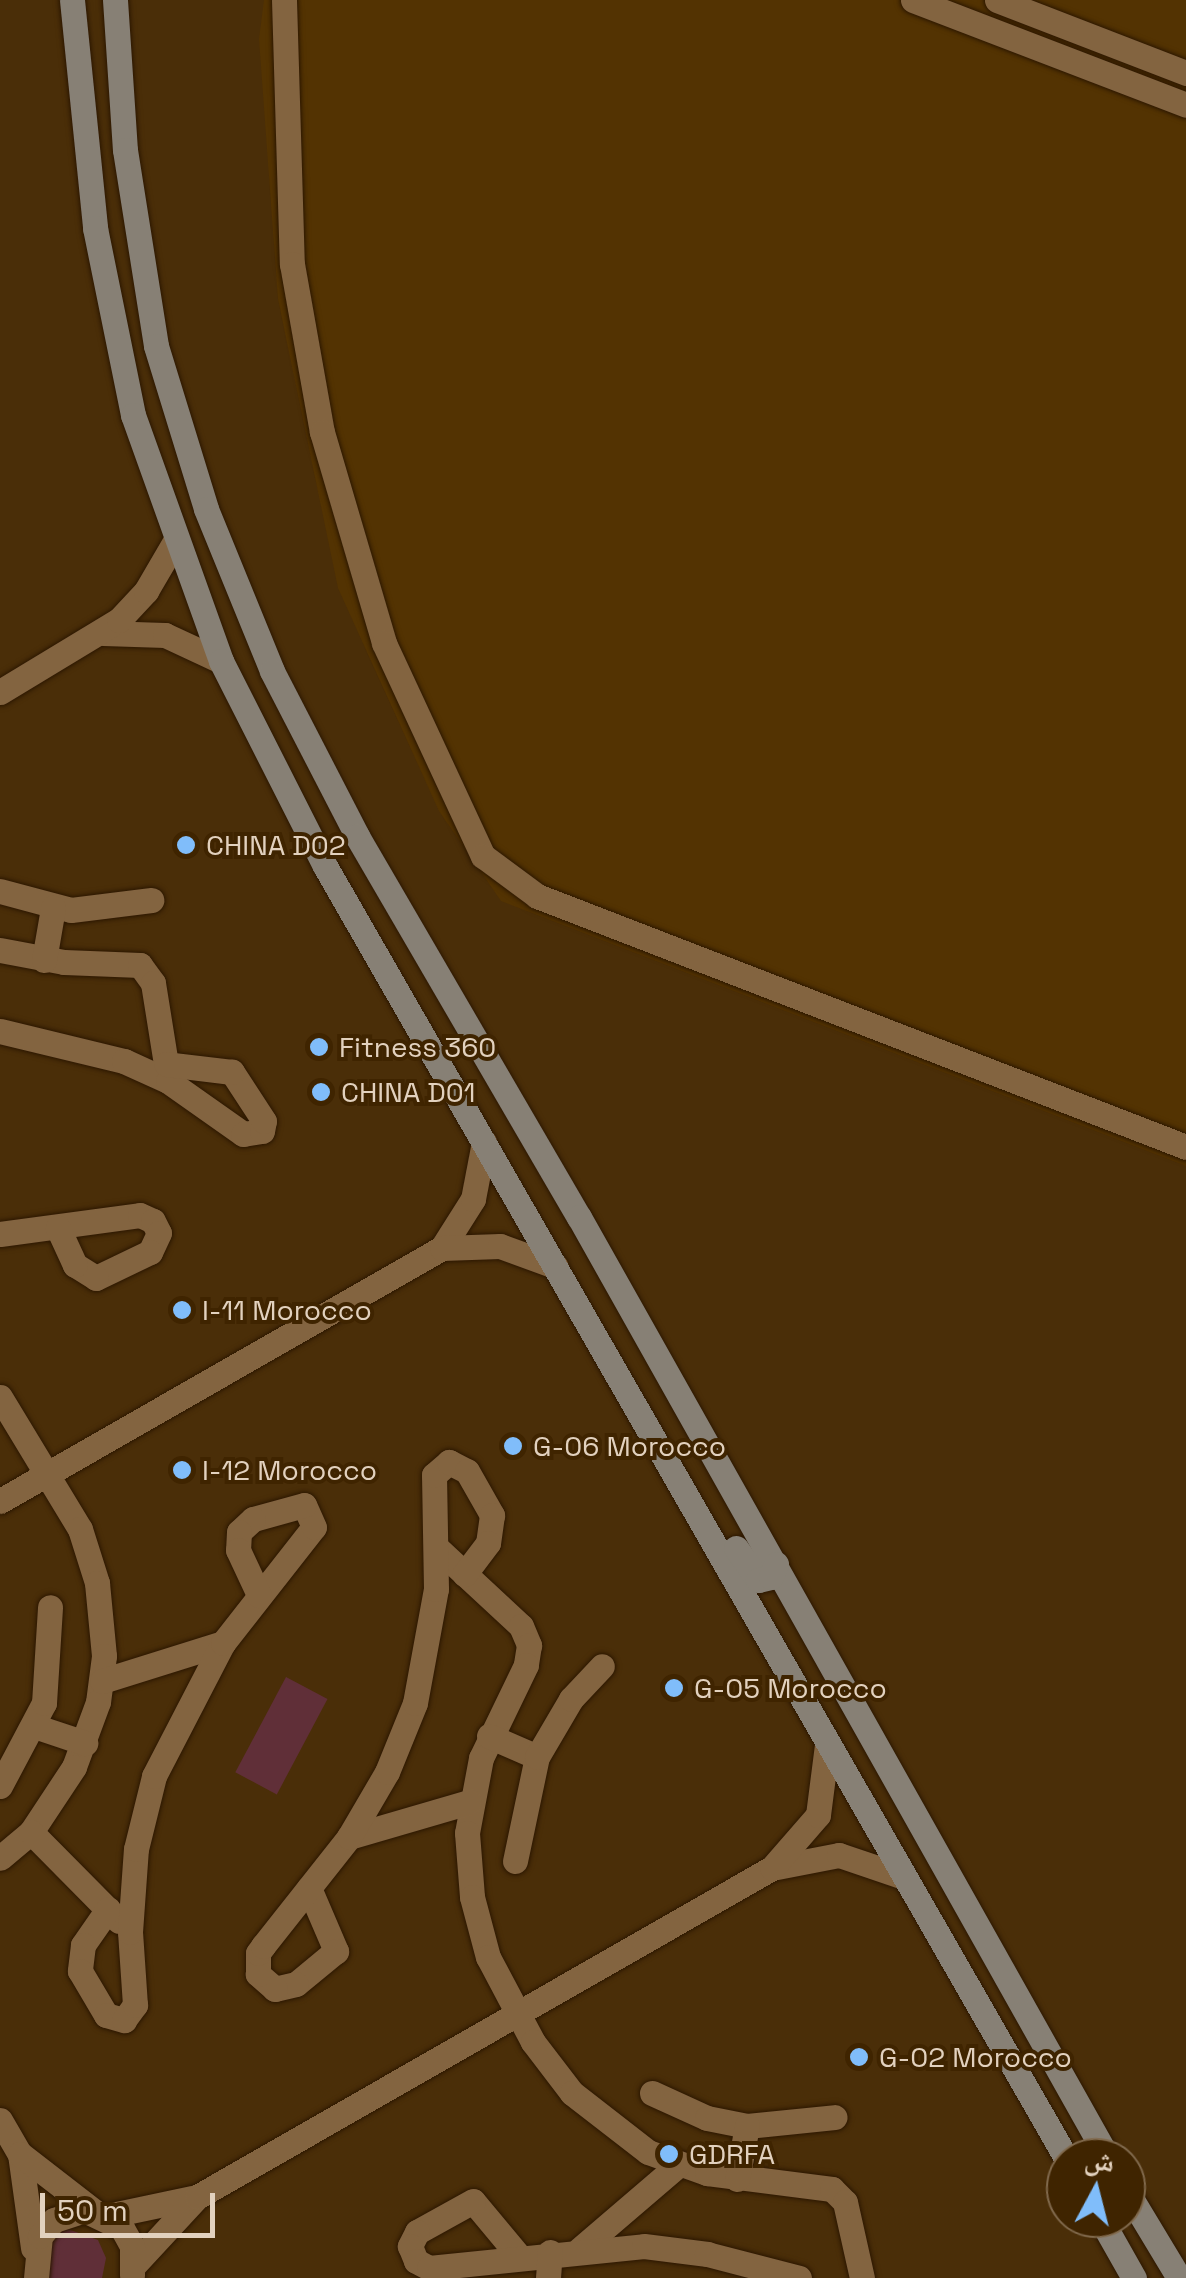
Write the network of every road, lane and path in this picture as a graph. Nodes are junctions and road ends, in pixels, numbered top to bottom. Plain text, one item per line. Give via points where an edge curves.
1 (72, 0) edge
2 (115, 0) edge
3 (284, 0) edge
4 (913, 0) edge
5 (996, 0) edge
6 (1186, 74) edge
7 (1186, 105) edge
8 (88, 178) junction
9 (144, 291) junction
10 (174, 543) junction
11 (103, 633) junction
12 (221, 661) junction
13 (0, 692) edge
14 (0, 891) edge
15 (152, 900) dead end
16 (54, 908) junction
17 (0, 950) edge
18 (44, 960) junction
19 (0, 1031) edge
20 (484, 1142) junction
21 (1186, 1147) edge
22 (58, 1228) dead end
23 (0, 1234) edge
24 (442, 1248) junction
25 (555, 1266) junction
26 (0, 1397) edge
27 (50, 1472) junction
28 (684, 1488) junction
29 (0, 1501) edge
30 (438, 1549) junction
31 (776, 1564) junction
32 (465, 1574) junction
33 (259, 1595) dead end
34 (50, 1607) dead end
35 (223, 1644) junction
36 (602, 1666) dead end
37 (102, 1681) junction
38 (37, 1727) junction
39 (489, 1736) junction
40 (85, 1743) junction
41 (827, 1745) junction
42 (537, 1757) junction
43 (0, 1786) edge
44 (469, 1802) junction
45 (31, 1832) junction
46 (350, 1837) junction
47 (0, 1858) edge
48 (516, 1861) dead end
49 (772, 1868) junction
50 (904, 1877) junction
51 (309, 1888) dead end
52 (108, 1910) junction
53 (130, 1932) junction
54 (517, 2014) junction
55 (652, 2093) dead end
56 (836, 2117) dead end
57 (1044, 2118) junction
58 (0, 2120) edge
59 (747, 2126) junction
60 (1055, 2138) edge
61 (1081, 2138) edge
62 (1097, 2138) edge
63 (20, 2154) junction
64 (676, 2166) junction
65 (737, 2179) junction
66 (197, 2196) junction
67 (101, 2214) junction
68 (1146, 2223) edge
69 (1111, 2238) edge
70 (580, 2249) junction
71 (518, 2255) dead end
72 (549, 2265) edge
73 (30, 2268) edge
74 (738, 2270) edge
75 (133, 2274) edge
76 (799, 2278) edge
77 (862, 2278) edge
78 (1134, 2278) edge
79 (1180, 2278) edge

1 - 8 street
2 - 9 street
3 - 21 street via 290,246 322,432 384,643 483,856 537,896
4 - 7 street
5 - 6 street
8 - 9 street via 98,173 112,180 126,264
8 - 10 street via 132,415
9 - 31 street via 206,510 298,727
10 - 11 street via 146,591
10 - 12 street
11 - 12 street via 165,635
11 - 13 street
12 - 20 street via 292,808
14 - 16 street
15 - 16 street via 112,909
16 - 18 street
17 - 18 street
18 - 19 street via 140,965 152,984 167,1072
20 - 24 street via 473,1199
20 - 25 street
22 - 23 street
24 - 25 street via 500,1246
24 - 27 street
25 - 28 street
26 - 27 street
27 - 29 street
27 - 37 street via 95,1572
28 - 31 street via 720,1526 752,1576 771,1577
28 - 41 street
30 - 32 street
30 - 32 street via 434,1475 442,1464 456,1462 494,1524
30 - 46 street via 415,1703
31 - 62 street
32 - 39 street via 521,1626 529,1645 526,1666
33 - 35 street
34 - 38 street via 49,1680
35 - 37 street
35 - 53 street via 154,1776 136,1849
36 - 42 street via 571,1699
37 - 40 street
38 - 40 street
38 - 43 street
39 - 42 street
39 - 44 street
40 - 45 street
41 - 49 street via 818,1815
41 - 50 street
42 - 48 street
44 - 46 street
44 - 54 street via 468,1865 479,1927
45 - 47 street
45 - 52 street
46 - 51 street
49 - 50 street via 839,1856
49 - 54 street
50 - 57 street
52 - 53 street
52 - 53 street via 79,1962 83,1979 117,2021 130,2017 135,2005
54 - 64 street via 552,2068 596,2115
54 - 66 street
55 - 59 street via 688,2111
56 - 59 street
57 - 60 street
57 - 61 street via 1053,2107 1062,2110
58 - 63 street
59 - 65 street
63 - 67 street
63 - 73 street
64 - 65 street
64 - 70 street
65 - 77 street via 815,2184 840,2195
66 - 67 street
66 - 75 street
67 - 73 street via 54,2220
67 - 75 street via 128,2237
68 - 79 street
69 - 78 street
70 - 72 street
70 - 74 street via 644,2246
71 - 72 street
74 - 76 street

